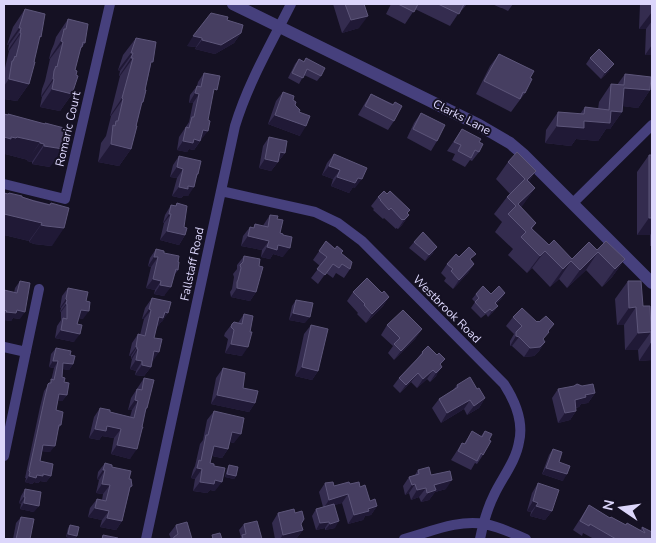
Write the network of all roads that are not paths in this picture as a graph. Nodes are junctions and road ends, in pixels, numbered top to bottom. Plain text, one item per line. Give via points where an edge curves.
1 (110, 4) edge
2 (233, 4) edge
3 (291, 4) edge
4 (280, 26) junction
5 (652, 125) edge
6 (4, 184) edge
7 (220, 191) junction
8 (573, 203) junction
9 (652, 283) edge
10 (39, 289) dead end
11 (4, 347) edge
12 (26, 352) junction
13 (4, 456) edge
14 (483, 524) junction
15 (146, 539) edge
16 (404, 539) edge
17 (480, 539) edge
18 (526, 539) edge

1 - 6 street, Romaric Court via 64,199
2 - 4 street, Clarks Lane
3 - 4 street, Fallstaff Road
4 - 7 street, Fallstaff Road via 242,104
4 - 8 street, Clarks Lane via 497,134 523,154
5 - 8 street
7 - 14 street, Westbrook Road via 315,212 346,228 504,384 519,418 520,442
7 - 15 street, Fallstaff Road
8 - 9 street, Clarks Lane
10 - 12 street
11 - 12 street
12 - 13 street
14 - 16 street via 449,526
14 - 17 street, Westbrook Road
14 - 18 street

